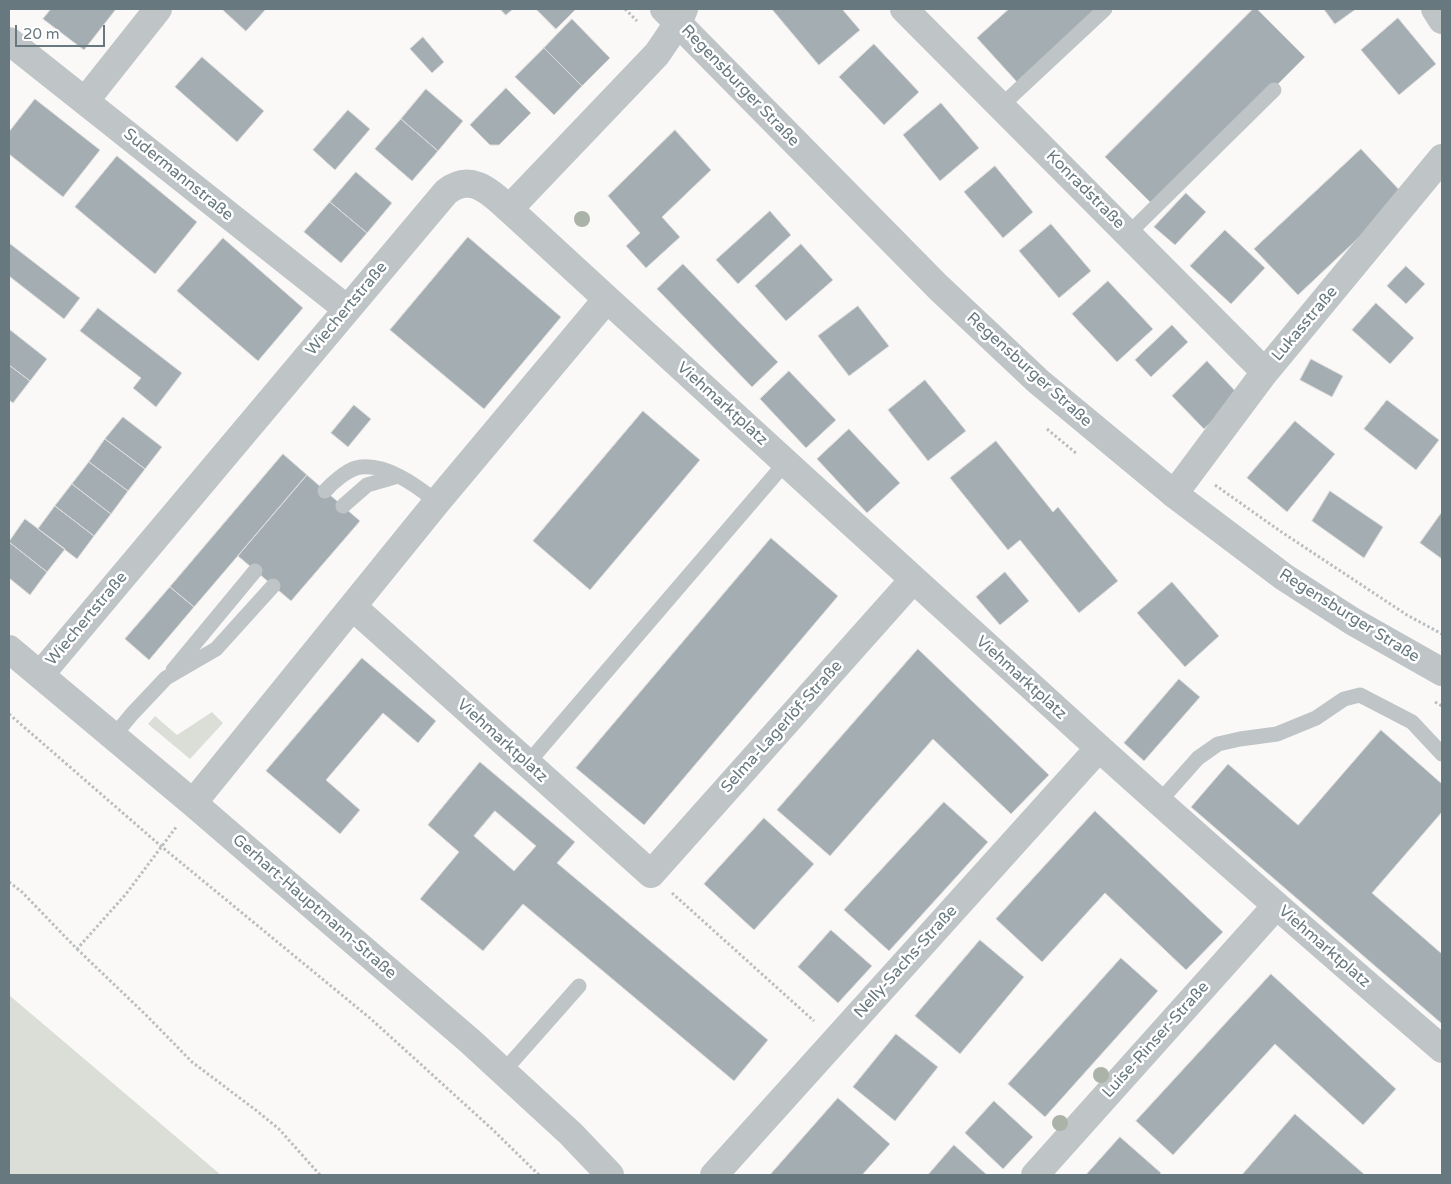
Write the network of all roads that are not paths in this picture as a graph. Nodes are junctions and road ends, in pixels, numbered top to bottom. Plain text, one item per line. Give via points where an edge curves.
1 (158, 9) edge
2 (1105, 9) edge
3 (1435, 9) edge
4 (909, 10) edge
5 (675, 14) edge
6 (1442, 20) edge
7 (9, 41) edge
8 (1274, 90) dead end
9 (85, 101) junction
10 (1001, 106) junction
11 (1442, 158) edge
12 (509, 209) junction
13 (1128, 234) junction
14 (607, 299) junction
15 (346, 309) junction
16 (1265, 372) junction
17 (786, 462) junction
18 (398, 476) junction
19 (325, 491) dead end
20 (1174, 494) junction
21 (437, 502) junction
22 (343, 506) dead end
23 (255, 571) dead end
24 (913, 580) junction
25 (274, 586) dead end
26 (353, 607) junction
27 (9, 649) edge
28 (1442, 672) edge
29 (40, 676) junction
30 (166, 678) junction
31 (113, 736) junction
32 (1099, 748) junction
33 (1442, 754) edge
34 (527, 764) junction
35 (1159, 802) junction
36 (193, 803) junction
37 (651, 874) joint
38 (1276, 906) junction
39 (579, 986) dead end
40 (1442, 1049) edge
41 (503, 1072) junction
42 (610, 1175) edge
43 (714, 1175) edge
44 (1035, 1175) edge

1 - 9 street
2 - 10 lane
3 - 6 street
4 - 10 street, Konradstraße
5 - 12 street via 657,54
5 - 20 street, Regensburger Straße via 938,287 1039,382
7 - 9 street, Sudermannstraße
8 - 13 lane
9 - 15 street, Sudermannstraße
10 - 13 street, Konradstraße
11 - 16 street, Lukasstraße
12 - 14 street, Viehmarktplatz
12 - 15 street, Wiechertstraße via 488,191 473,184 454,186
13 - 16 street, Konradstraße
14 - 17 street, Viehmarktplatz
14 - 21 street
15 - 29 street, Wiechertstraße
16 - 20 street, Lukasstraße
17 - 24 street, Viehmarktplatz
17 - 34 lane
18 - 19 lane via 376,467 356,468 334,481
18 - 21 lane
18 - 22 lane via 367,486
20 - 28 street, Regensburger Straße via 1284,577
21 - 26 street
23 - 30 lane
24 - 32 street, Viehmarktplatz
24 - 37 street, Selma-Lagerlöf-Straße
25 - 30 lane via 216,649
26 - 34 street, Viehmarktplatz
26 - 36 street
27 - 29 street, Gerhart-Hauptmann-Straße
29 - 31 street, Gerhart-Hauptmann-Straße
30 - 31 lane
31 - 36 street, Gerhart-Hauptmann-Straße
32 - 35 street, Viehmarktplatz
32 - 43 street, Nelly-Sachs-Straße
33 - 35 lane via 1412,722 1360,695 1344,698 1316,718 1277,734 1218,744 1198,758
34 - 37 street, Viehmarktplatz
35 - 38 street, Viehmarktplatz
36 - 41 street, Gerhart-Hauptmann-Straße
38 - 40 street, Viehmarktplatz
38 - 44 street, Luise-Rinser-Straße
39 - 41 lane
41 - 42 street, Gerhart-Hauptmann-Straße

